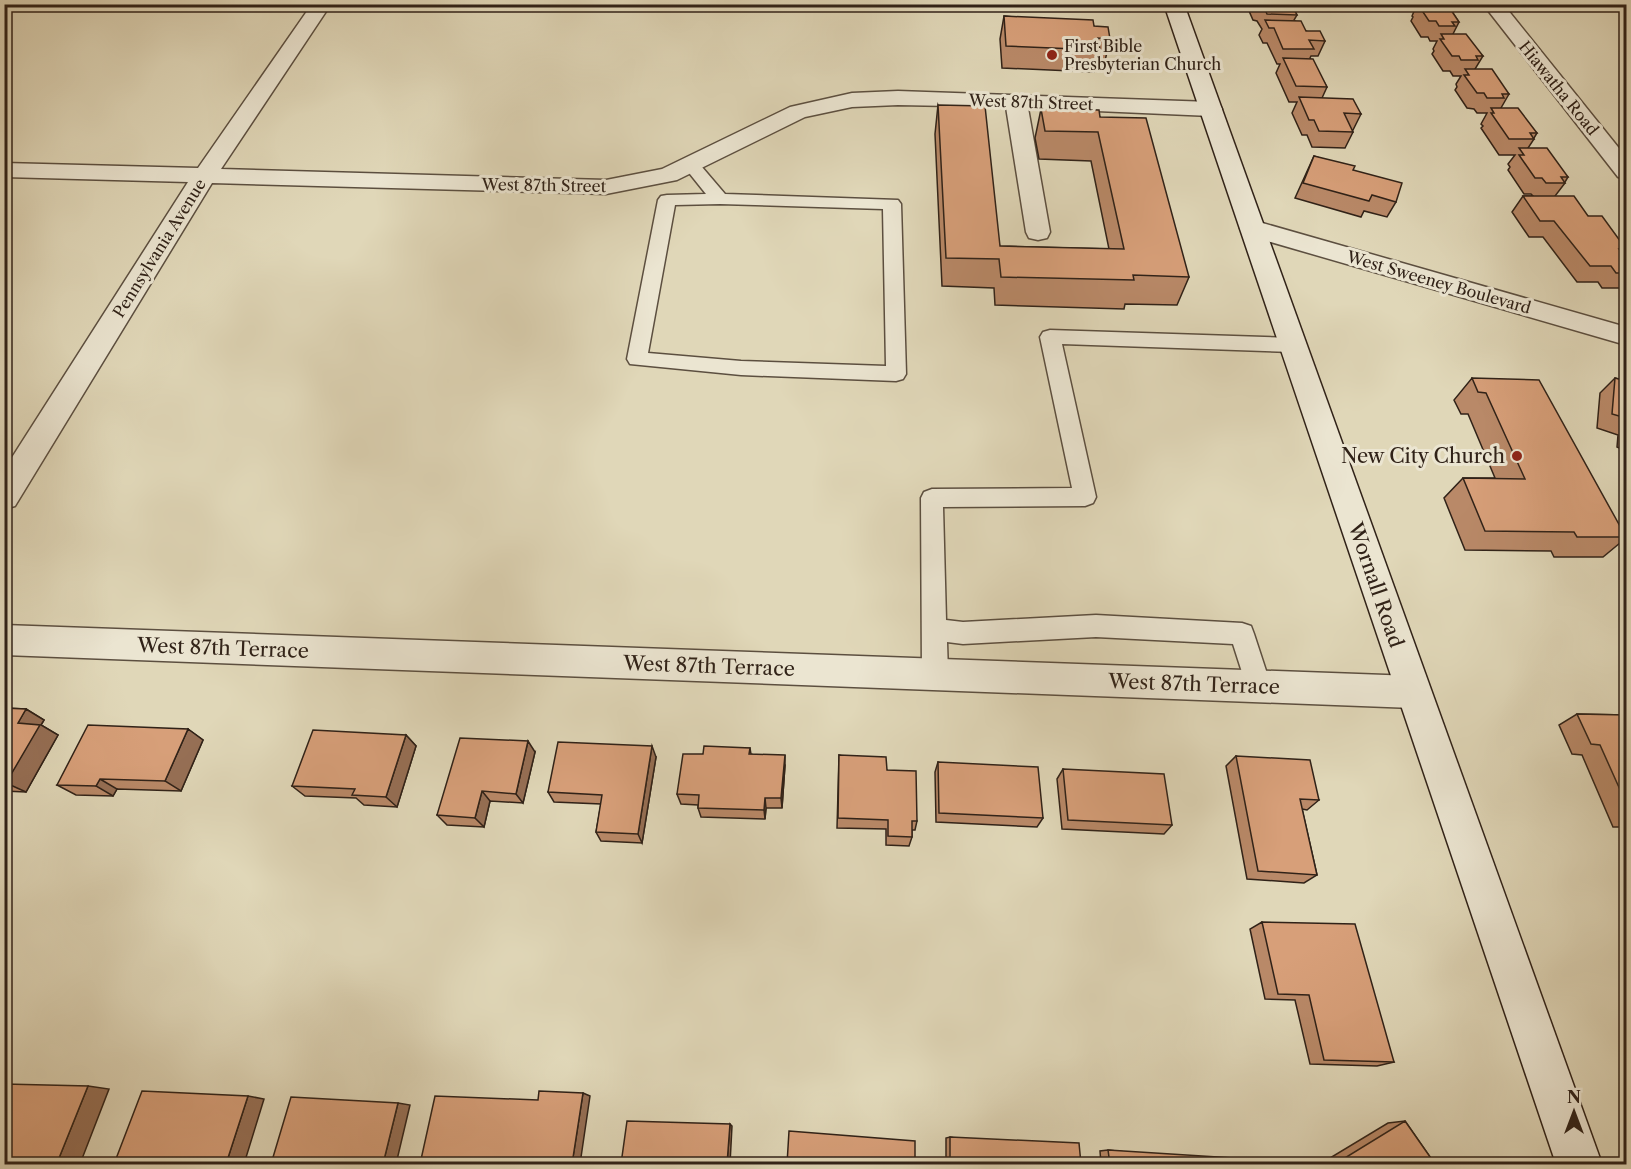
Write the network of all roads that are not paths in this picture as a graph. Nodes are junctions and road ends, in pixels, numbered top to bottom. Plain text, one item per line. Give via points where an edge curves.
1 (322, 4) edge
2 (1174, 4) edge
3 (1492, 4) edge
4 (1016, 101) junction
5 (1211, 109) junction
6 (1623, 163) edge
7 (690, 164) junction
8 (4, 170) edge
9 (203, 178) junction
10 (720, 199) junction
11 (1252, 228) junction
12 (1038, 232) dead end
13 (1626, 336) edge
14 (1292, 345) junction
15 (4, 497) edge
16 (934, 629) junction
17 (4, 640) edge
18 (935, 674) junction
19 (1258, 686) junction
20 (1413, 692) junction
21 (1579, 1164) edge

1 - 9 street, Pennsylvania Avenue
2 - 5 street, Wornall Road
3 - 6 street, Hiawatha Road
4 - 5 street, West 87th Street
4 - 7 street, West 87th Street via 852,100 798,112
4 - 12 street
5 - 11 street, Wornall Road
7 - 9 street, West 87th Street via 669,175 606,187
7 - 10 lane
8 - 9 street, West 87th Street
9 - 15 street, Pennsylvania Avenue
10 - 10 lane via 667,200 637,359 896,374 892,204
11 - 13 street, West Sweeney Boulevard
11 - 14 street, Wornall Road
14 - 16 lane via 1050,336 1085,497 932,498
14 - 20 street, Wornall Road
16 - 18 lane
16 - 19 lane via 963,633 1096,626 1242,634
17 - 18 street, West 87th Terrace
18 - 19 street, West 87th Terrace
19 - 20 street, West 87th Terrace
20 - 21 street, Wornall Road

